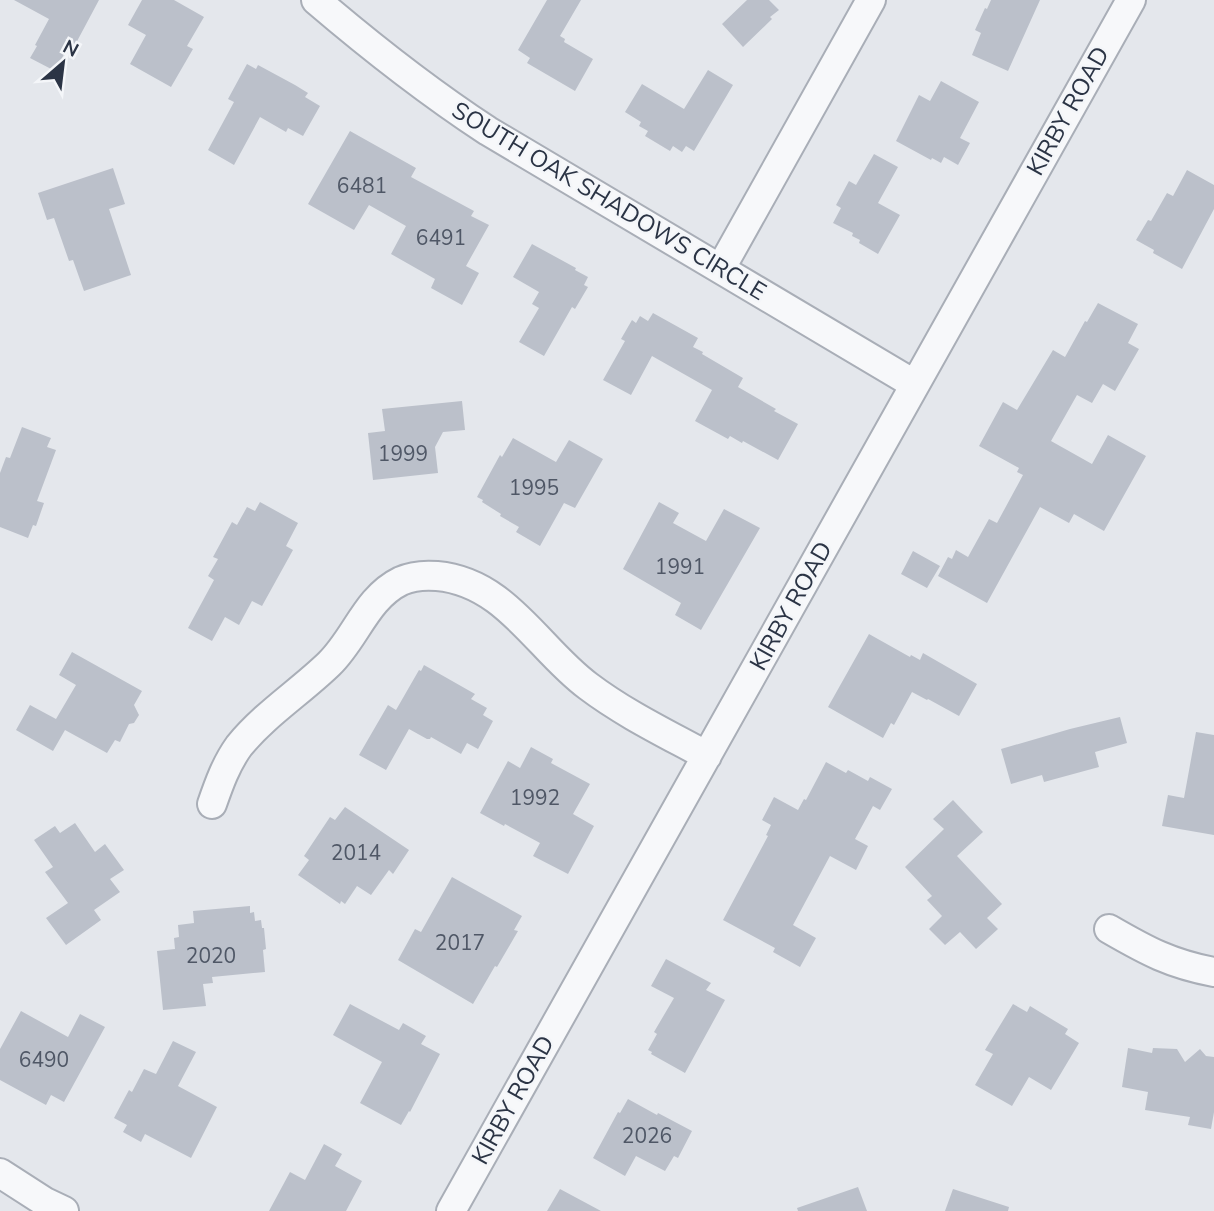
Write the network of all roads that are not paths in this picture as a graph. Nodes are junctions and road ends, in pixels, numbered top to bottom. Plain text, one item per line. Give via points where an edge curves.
1 (316, 0) edge
2 (871, 0) edge
3 (1131, 0) edge
4 (720, 268) junction
5 (914, 384) junction
6 (707, 756) junction
7 (212, 804) dead end
8 (1110, 929) dead end
9 (1214, 972) edge
10 (0, 1174) edge
11 (64, 1211) edge
12 (451, 1211) edge

1 - 4 street, SOUTH OAK SHADOWS CIRCLE via 454,109
2 - 4 street
3 - 5 street, KIRBY ROAD
4 - 5 street, SOUTH OAK SHADOWS CIRCLE
5 - 6 street, KIRBY ROAD
6 - 7 street via 587,686 495,598 449,577 425,575 403,580 384,592 336,657 252,732 228,764
6 - 12 street, KIRBY ROAD
8 - 9 street via 1165,959
10 - 11 street

